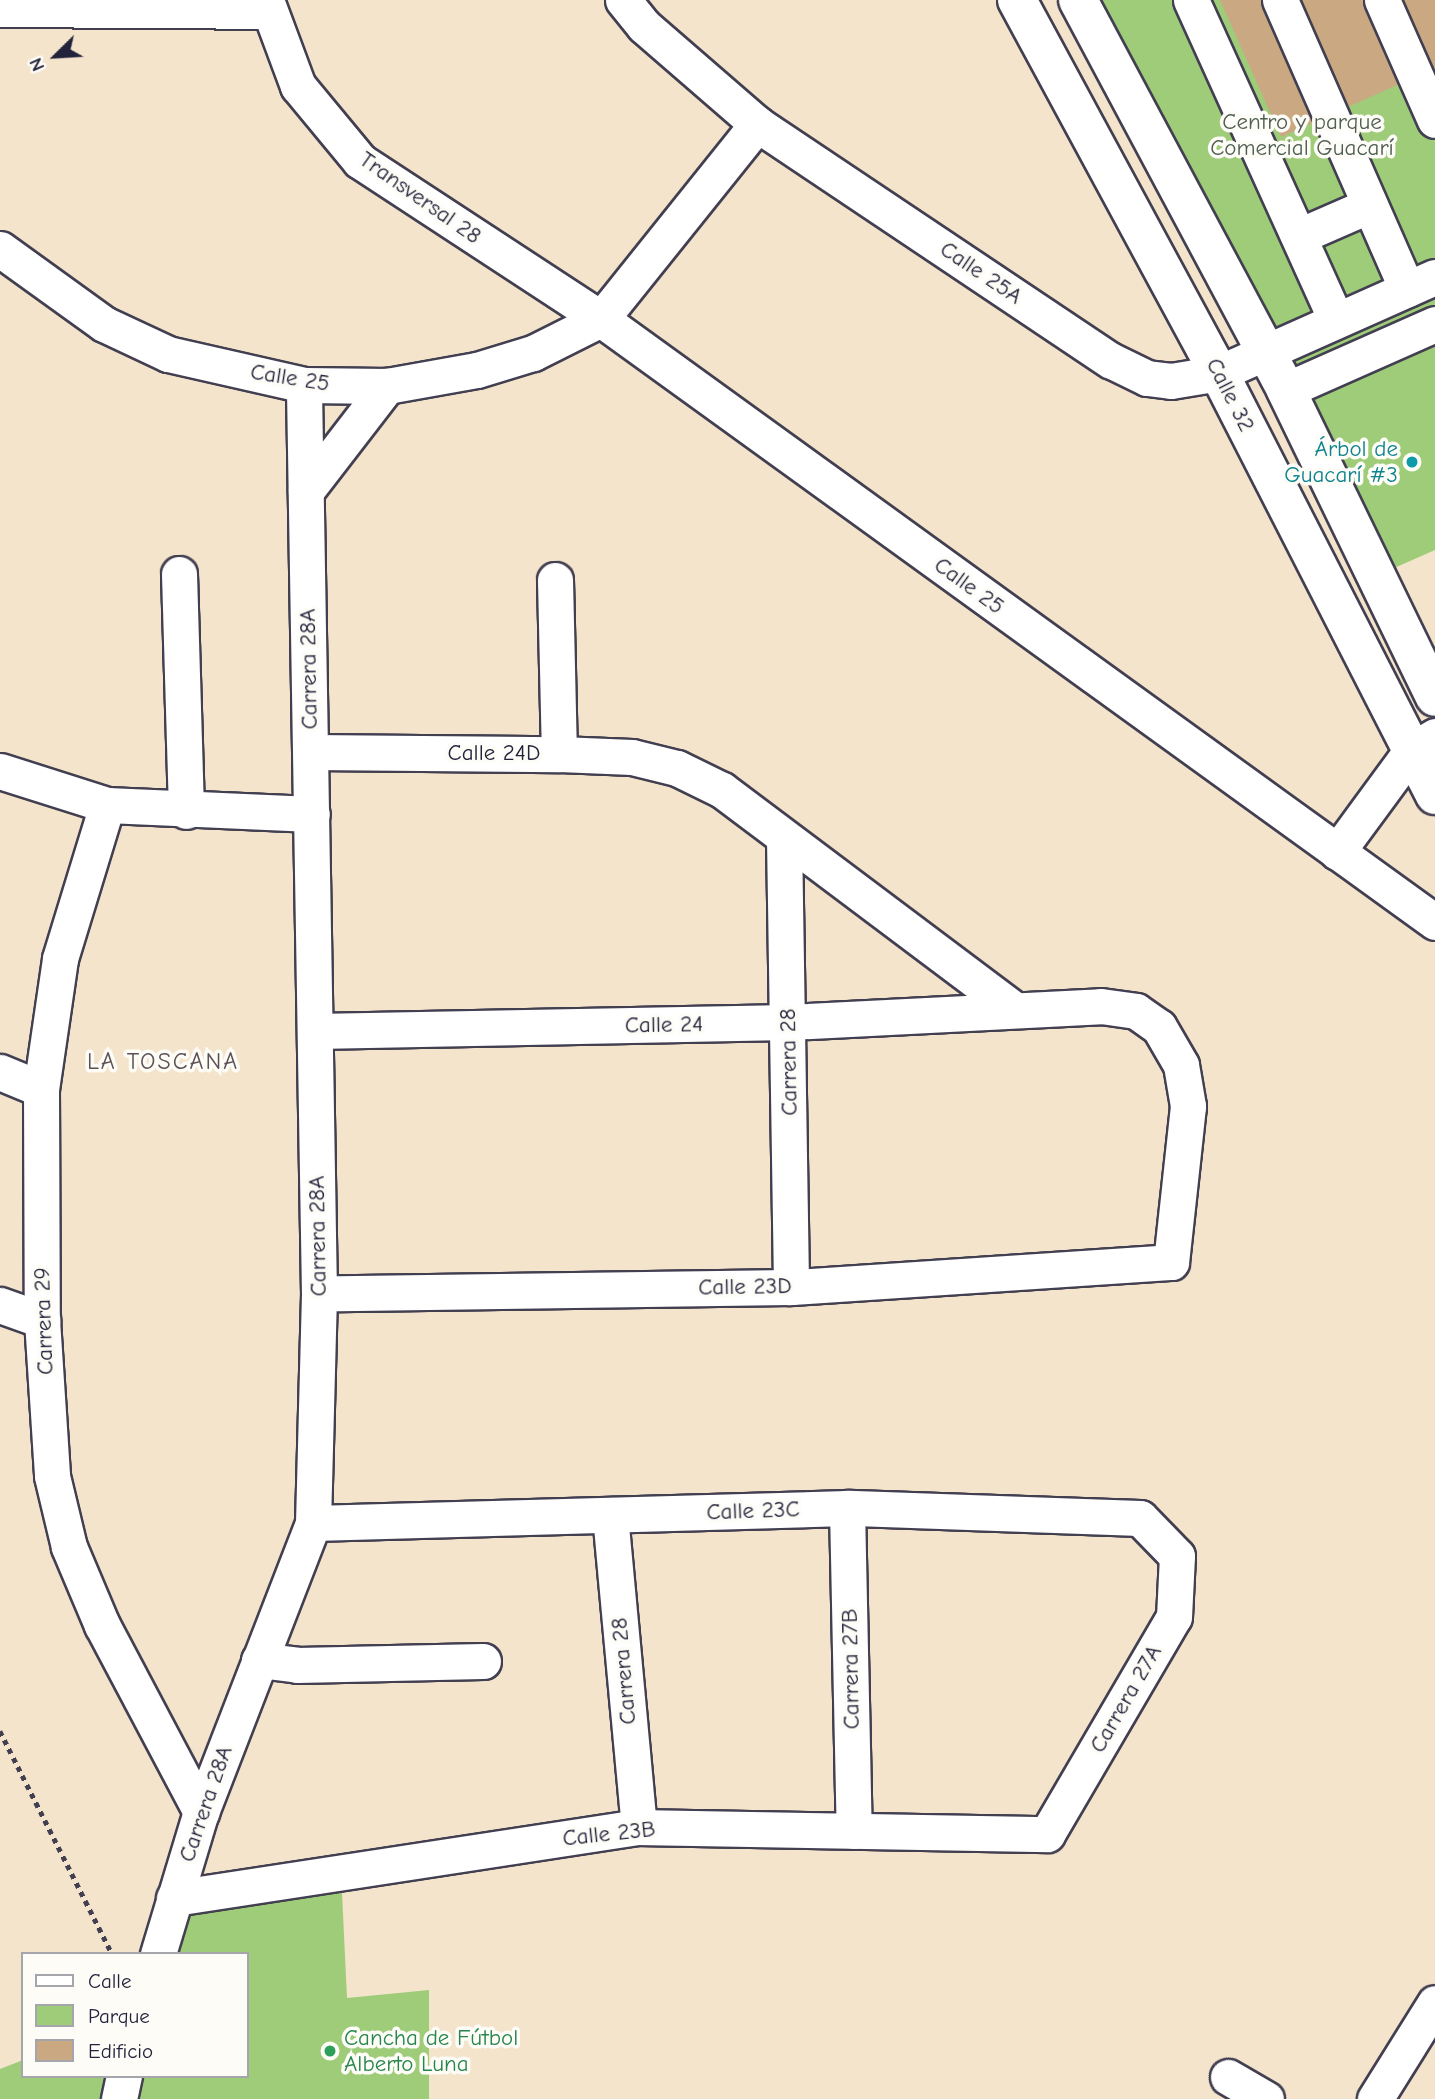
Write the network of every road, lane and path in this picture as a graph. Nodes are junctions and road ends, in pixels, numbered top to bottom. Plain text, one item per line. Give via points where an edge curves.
1 (623, 0) edge
2 (1017, 0) edge
3 (1078, 0) edge
4 (1191, 0) edge
5 (1280, 0) edge
6 (1382, 0) edge
7 (266, 6) edge
8 (0, 9) edge
9 (1435, 120) edge
10 (757, 124) junction
11 (1370, 205) junction
12 (1299, 236) junction
13 (0, 249) edge
14 (1421, 283) edge
15 (601, 319) junction
16 (1336, 320) junction
17 (1435, 324) edge
18 (1266, 352) junction
19 (1219, 373) junction
20 (304, 385) junction
21 (387, 386) junction
22 (1286, 390) junction
23 (306, 491) junction
24 (179, 574) dead end
25 (555, 580) dead end
26 (1435, 697) edge
27 (1423, 743) edge
28 (311, 752) junction
29 (559, 754) junction
30 (0, 771) edge
31 (1435, 795) edge
32 (107, 805) junction
33 (186, 811) junction
34 (312, 814) junction
35 (784, 838) junction
36 (1337, 852) junction
37 (1435, 922) edge
38 (1014, 1009) junction
39 (789, 1022) junction
40 (315, 1031) junction
41 (0, 1072) edge
42 (41, 1089) junction
43 (1171, 1262) joint
44 (791, 1287) junction
45 (319, 1294) junction
46 (0, 1305) edge
47 (43, 1320) junction
48 (847, 1507) junction
49 (610, 1515) junction
50 (313, 1522) junction
51 (1177, 1556) joint
52 (259, 1660) junction
53 (482, 1661) dead end
54 (0, 1731) edge
55 (201, 1812) junction
56 (639, 1827) junction
57 (854, 1831) junction
58 (1047, 1834) joint
59 (174, 1898) junction
60 (111, 1952) edge
61 (159, 1952) edge
62 (1435, 2003) edge
63 (1228, 2077) dead end
64 (124, 2078) edge
65 (119, 2099) edge
66 (1266, 2099) edge
67 (1375, 2099) edge

1 - 10 street, Calle 25A via 644,26
2 - 19 main road, Calle 32
3 - 18 main road
4 - 12 street
5 - 11 street
6 - 9 street
7 - 8 street
7 - 15 street, Transversal 28 via 298,86 360,161
10 - 15 street, Calle 25
10 - 19 street, Calle 25A via 1110,360 1159,380
11 - 12 street
11 - 14 street
12 - 16 street
13 - 20 street, Calle 25 via 104,324 168,354
14 - 16 street, Calle 25A
15 - 21 street, Calle 25 via 533,353 477,370
15 - 36 street, Calle 25
16 - 18 street, Calle 25A
17 - 22 street
18 - 19 street, Calle 25A
18 - 22 main road
19 - 27 main road, Calle 32
20 - 21 street, Calle 25
20 - 23 street, Carrera 28A
21 - 23 street
22 - 26 main road
23 - 28 street, Carrera 28A
24 - 33 street
25 - 29 street
27 - 31 main road, Calle 32
27 - 36 street
28 - 29 street, Calle 24D
28 - 34 street, Carrera 28A
29 - 35 street, Calle 24D via 632,757 677,768 722,790
30 - 32 street
32 - 33 street
32 - 42 street, Carrera 29 via 60,960
33 - 34 street
34 - 40 street, Carrera 28A
35 - 38 street, Calle 24D
35 - 39 street, Carrera 28
36 - 37 street, Calle 25
38 - 39 street, Calle 24
38 - 43 street, Calle 24 via 1101,1006 1136,1011 1159,1027 1181,1065 1188,1106
39 - 40 street, Calle 24
39 - 44 street, Carrera 28
40 - 45 street, Carrera 28A
41 - 42 street
42 - 47 street, Carrera 29
43 - 44 street, Calle 23D
44 - 45 street, Calle 23D
45 - 50 street, Carrera 28A
46 - 47 street
47 - 55 street, Carrera 29 via 51,1476 69,1546 102,1625
48 - 49 street, Calle 23C
48 - 51 street, Calle 23C via 1140,1518
48 - 57 street, Carrera 27B
49 - 50 street, Calle 23C
49 - 56 street, Carrera 28
50 - 52 street, Carrera 28A
51 - 58 street, Carrera 27A via 1174,1617
52 - 53 street via 297,1665
52 - 55 street, Carrera 28A
54 - 60 path
55 - 59 street, Carrera 28A
56 - 57 street, Calle 23B
56 - 59 street, Calle 23B
57 - 58 street, Calle 23B
59 - 61 street, Carrera 28A
62 - 67 street
63 - 66 street
64 - 65 street

